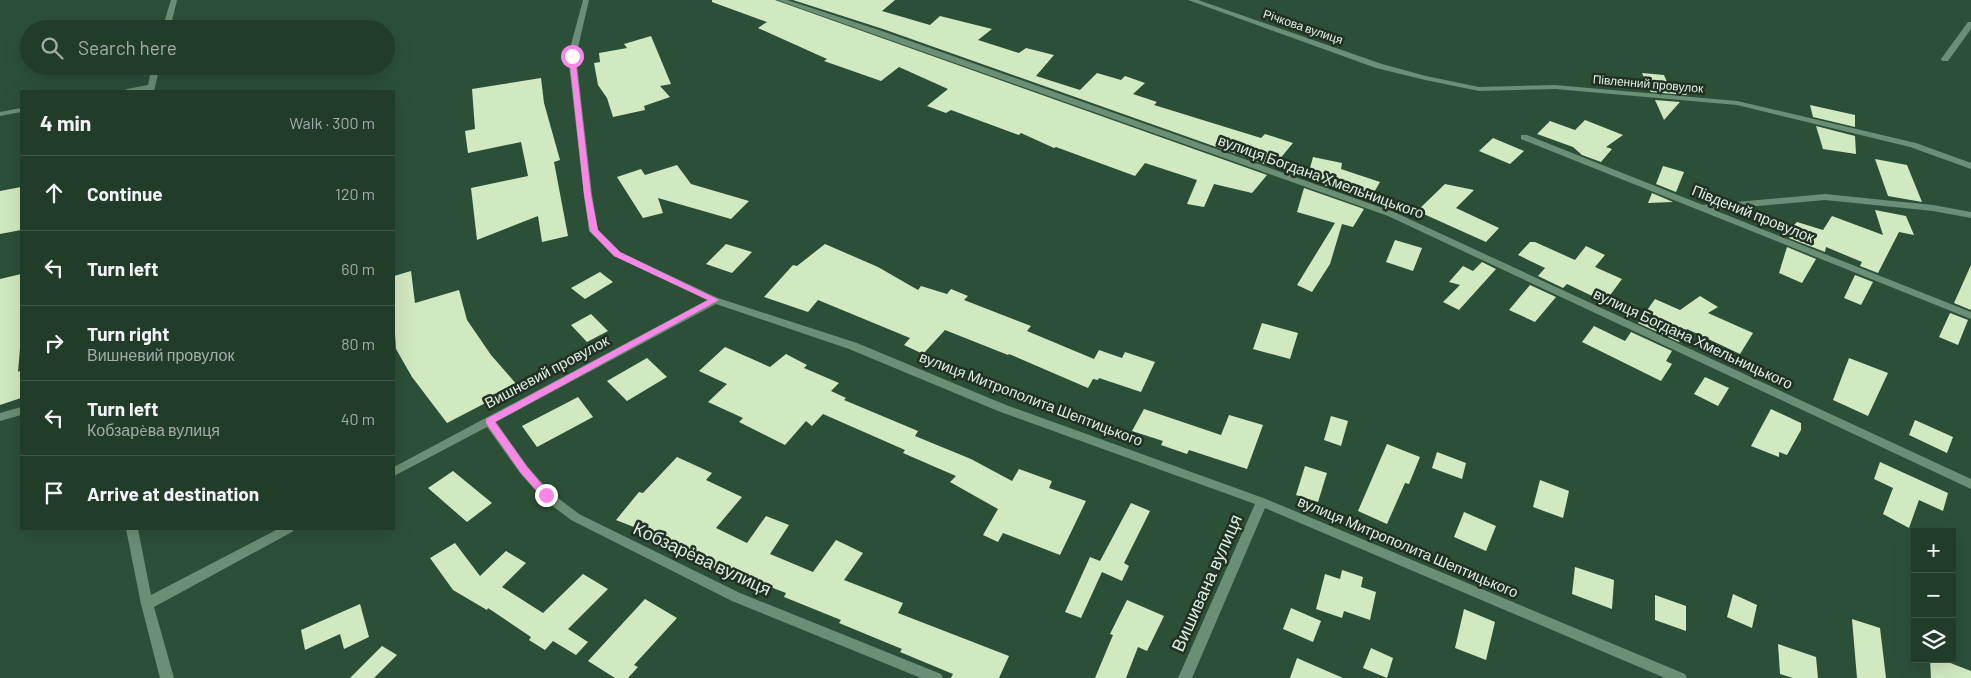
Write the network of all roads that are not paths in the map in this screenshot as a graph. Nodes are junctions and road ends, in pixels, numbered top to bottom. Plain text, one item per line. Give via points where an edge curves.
1 (174, 0) edge
2 (586, 0) edge
3 (780, 0) edge
4 (1191, 0) edge
5 (168, 20) edge
6 (1971, 24) edge
7 (1945, 58) dead end
8 (1379, 66) joint
9 (154, 75) edge
10 (150, 89) edge
11 (20, 110) edge
12 (0, 114) edge
13 (1524, 137) dead end
14 (1971, 166) edge
15 (1700, 208) junction
16 (1971, 215) edge
17 (715, 300) junction
18 (1971, 316) edge
19 (20, 411) edge
20 (0, 417) edge
21 (490, 421) junction
22 (395, 471) edge
23 (1971, 484) edge
24 (1262, 502) junction
25 (132, 530) edge
26 (286, 530) edge
27 (148, 604) junction
28 (168, 678) edge
29 (936, 678) edge
30 (1185, 678) edge
31 (1680, 678) edge

1 - 5 street
2 - 17 street, вулиця Митрополита Шептицького via 572,56 594,231 617,254
3 - 23 street, вулиця Богдана Хмельницького via 1391,214
4 - 8 street, Річкова вулиця
6 - 7 street
8 - 14 street, Півленний провулок via 1479,89 1555,87 1737,103 1914,145
9 - 10 street
11 - 12 street
13 - 15 street, Південий провулок
15 - 16 street via 1825,197
15 - 18 street, Південий провулок
17 - 21 street, Вишневий провулок
17 - 24 street, вулиця Митрополита Шептицького via 853,346 1002,408
19 - 20 street
21 - 22 street, Вишневий провулок
21 - 29 street, Кобзарèва вулиця via 546,495 575,517 736,597
24 - 30 street, Вишивана вулиця
24 - 31 street, вулиця Митрополита Шептицького
25 - 27 street
26 - 27 street
27 - 28 street

